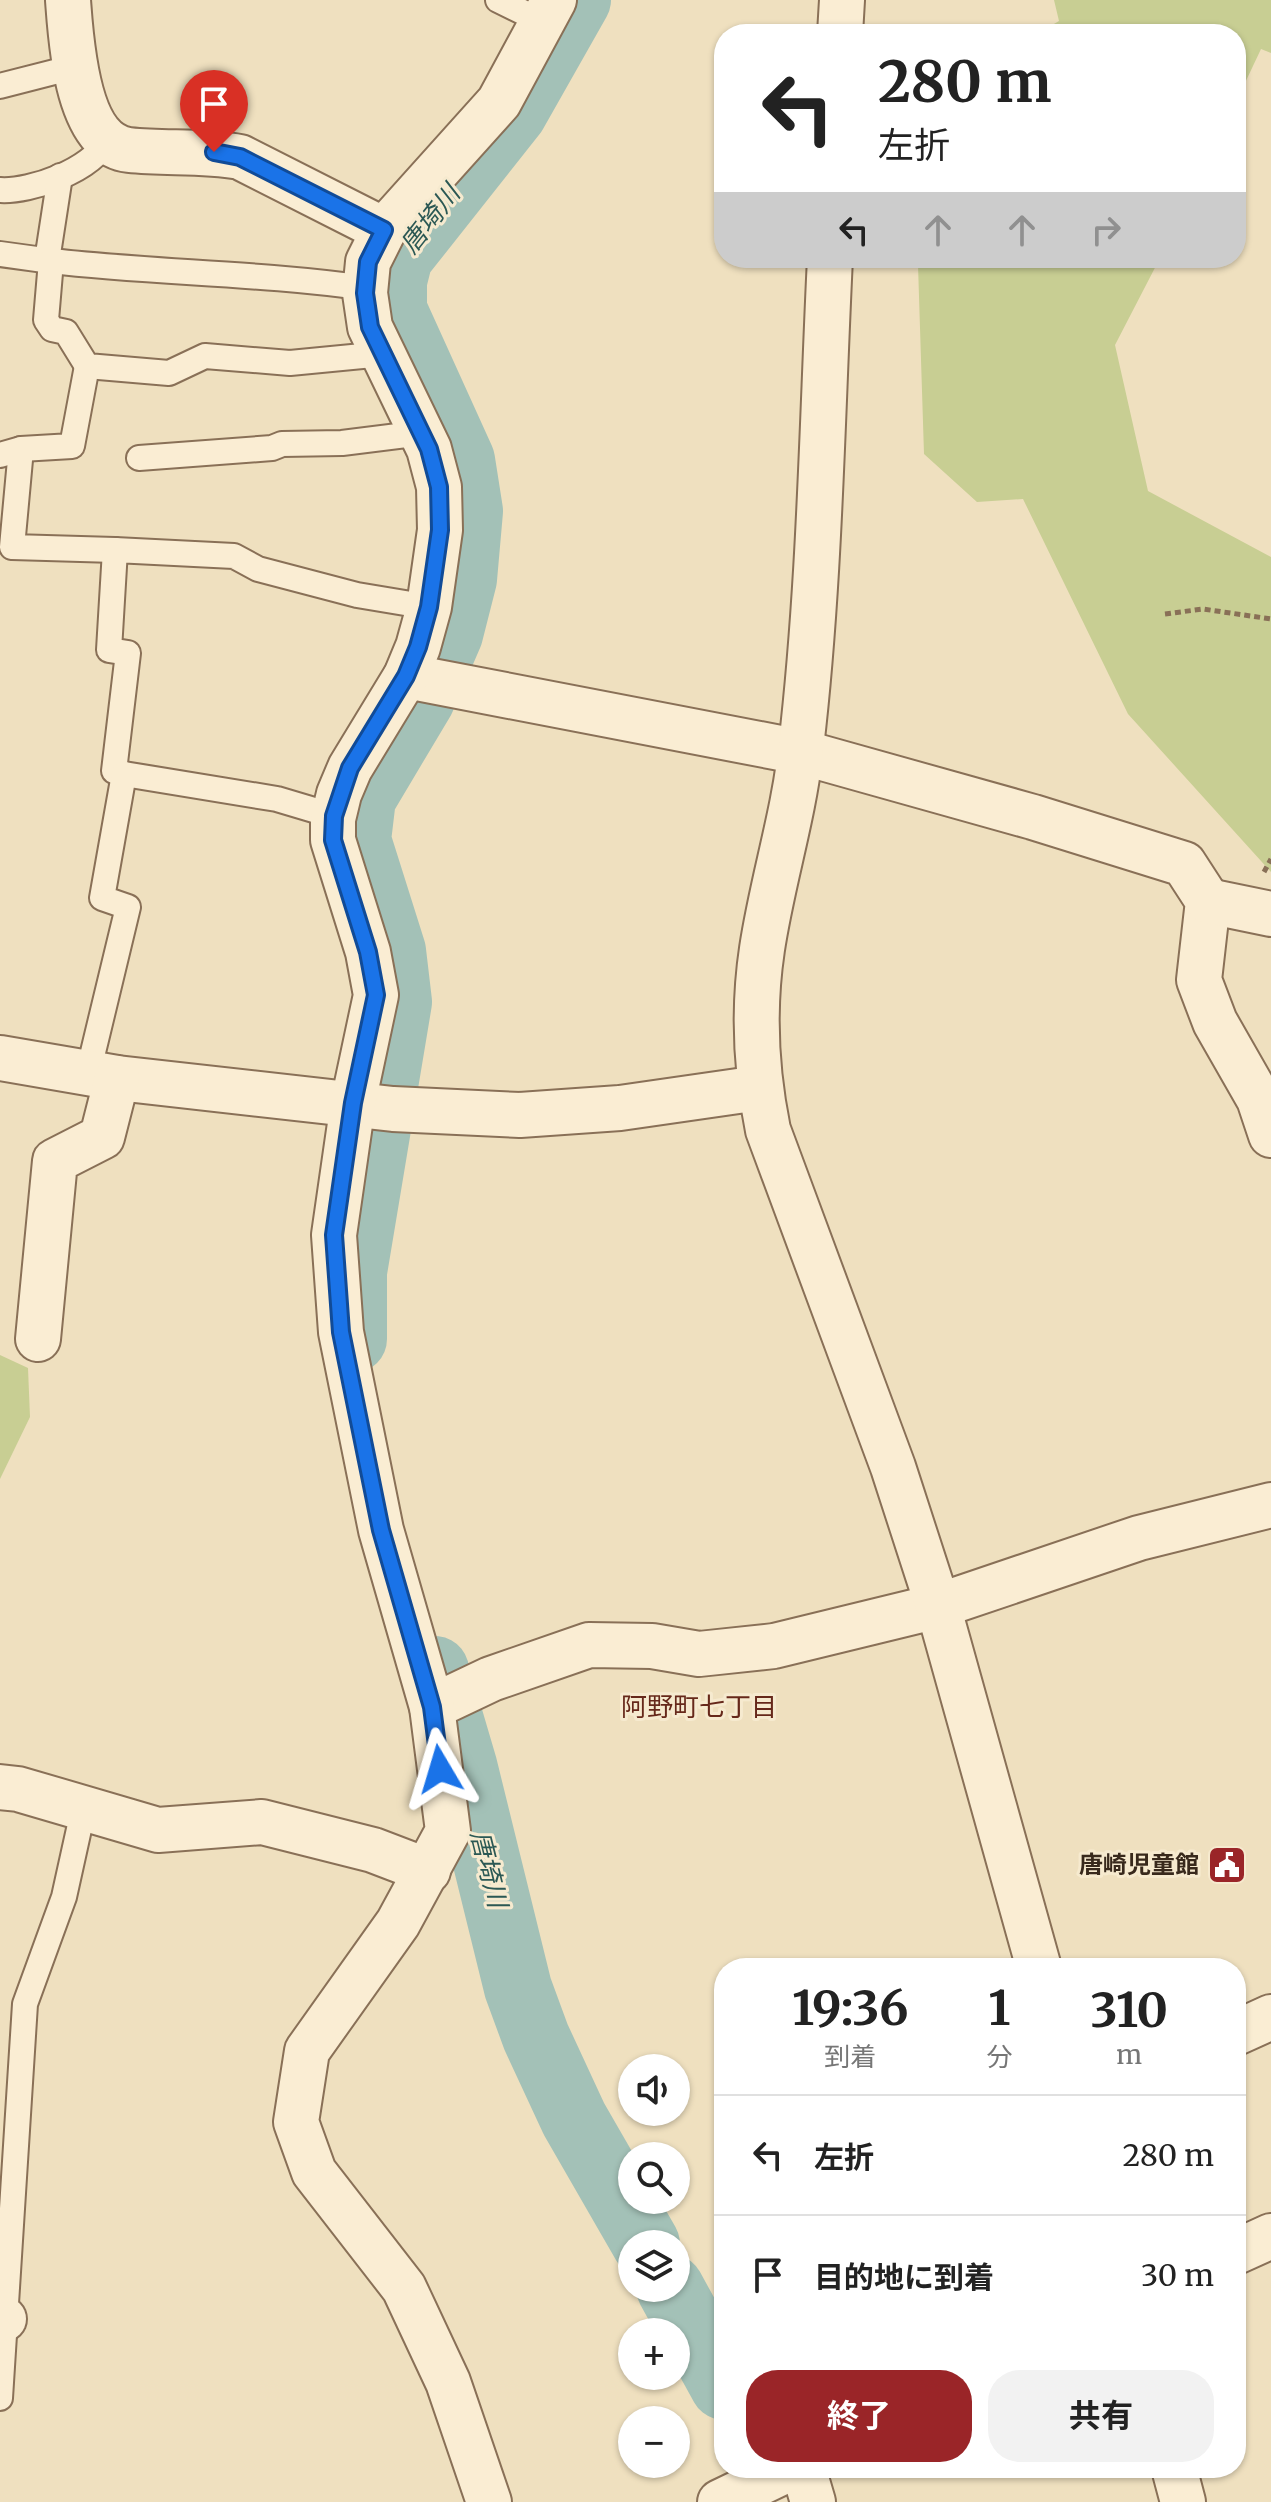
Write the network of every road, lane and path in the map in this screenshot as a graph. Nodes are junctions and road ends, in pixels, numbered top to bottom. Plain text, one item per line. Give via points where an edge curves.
1 (68, 0) edge
2 (498, 0) edge
3 (842, 0) edge
4 (548, 11) edge
5 (841, 24) edge
6 (74, 67) junction
7 (0, 86) edge
8 (106, 141) junction
9 (60, 176) junction
10 (0, 190) edge
11 (384, 230) junction
12 (0, 254) edge
13 (51, 261) junction
14 (830, 268) edge
15 (366, 288) junction
16 (383, 354) junction
17 (87, 366) junction
18 (422, 433) junction
19 (11, 452) edge
20 (139, 458) dead end
21 (115, 550) junction
22 (429, 607) junction
23 (1165, 614) dead end
24 (1271, 619) edge
25 (408, 676) junction
26 (801, 752) junction
27 (124, 774) junction
28 (334, 816) junction
29 (1208, 901) junction
30 (1271, 914) edge
31 (0, 1058) edge
32 (103, 1076) junction
33 (759, 1088) junction
34 (371, 1106) junction
35 (1271, 1135) edge
36 (38, 1339) dead end
37 (1271, 1505) edge
38 (938, 1606) junction
39 (434, 1706) junction
40 (0, 1787) edge
41 (83, 1811) junction
42 (428, 1871) junction
43 (1036, 1958) edge
44 (1271, 2017) edge
45 (1246, 2028) edge
46 (1271, 2236) edge
47 (1246, 2247) edge
48 (2, 2319) edge
49 (0, 2398) edge
50 (772, 2478) edge
51 (799, 2478) edge
52 (1177, 2478) edge
53 (489, 2502) edge
54 (721, 2502) edge
55 (813, 2502) edge
56 (1183, 2502) edge

1 - 6 street
2 - 4 lane
3 - 5 street
4 - 11 street via 499,102
6 - 7 lane
6 - 8 street via 95,127
8 - 9 lane via 101,152
8 - 11 street via 125,150 240,157
9 - 10 lane via 22,192
9 - 13 lane
11 - 15 street via 368,262
12 - 13 lane
13 - 15 lane via 289,277
13 - 17 lane via 46,320 52,329 66,332
14 - 26 street via 811,657
15 - 16 street via 370,327
16 - 17 lane via 290,363 205,356 169,373
16 - 18 street
17 - 19 lane via 72,446
18 - 20 lane
18 - 22 street via 439,487 440,530
19 - 21 lane via 12,547
21 - 22 lane via 234,556 258,569 357,595
21 - 27 lane via 109,650 128,653 114,771
22 - 25 street
23 - 24 path via 1203,609
25 - 26 street
25 - 28 street via 350,768
26 - 29 street via 1184,864
26 - 33 street via 761,951
27 - 28 lane via 277,799
27 - 32 lane via 102,898 128,907
28 - 34 street via 333,840 376,995
29 - 30 street
29 - 35 street via 1199,980 1215,1022 1259,1099
31 - 32 street
32 - 34 street
32 - 36 street via 102,1137 55,1161
33 - 34 street via 620,1108 520,1115
33 - 38 street via 768,1130 893,1467
34 - 39 street via 334,1235 341,1332 381,1530
37 - 38 street via 1139,1538
38 - 39 street via 774,1646 699,1654 652,1646 589,1645 491,1679
38 - 43 street
39 - 42 street via 448,1831
40 - 41 street
41 - 42 street via 158,1830 262,1822 373,1850
41 - 48 lane via 64,1897 25,2004
42 - 53 street via 398,1923 307,2051 296,2122 314,2172 404,2288 448,2382
44 - 45 street
46 - 47 street
48 - 49 lane
50 - 54 street
51 - 55 street
52 - 56 street

